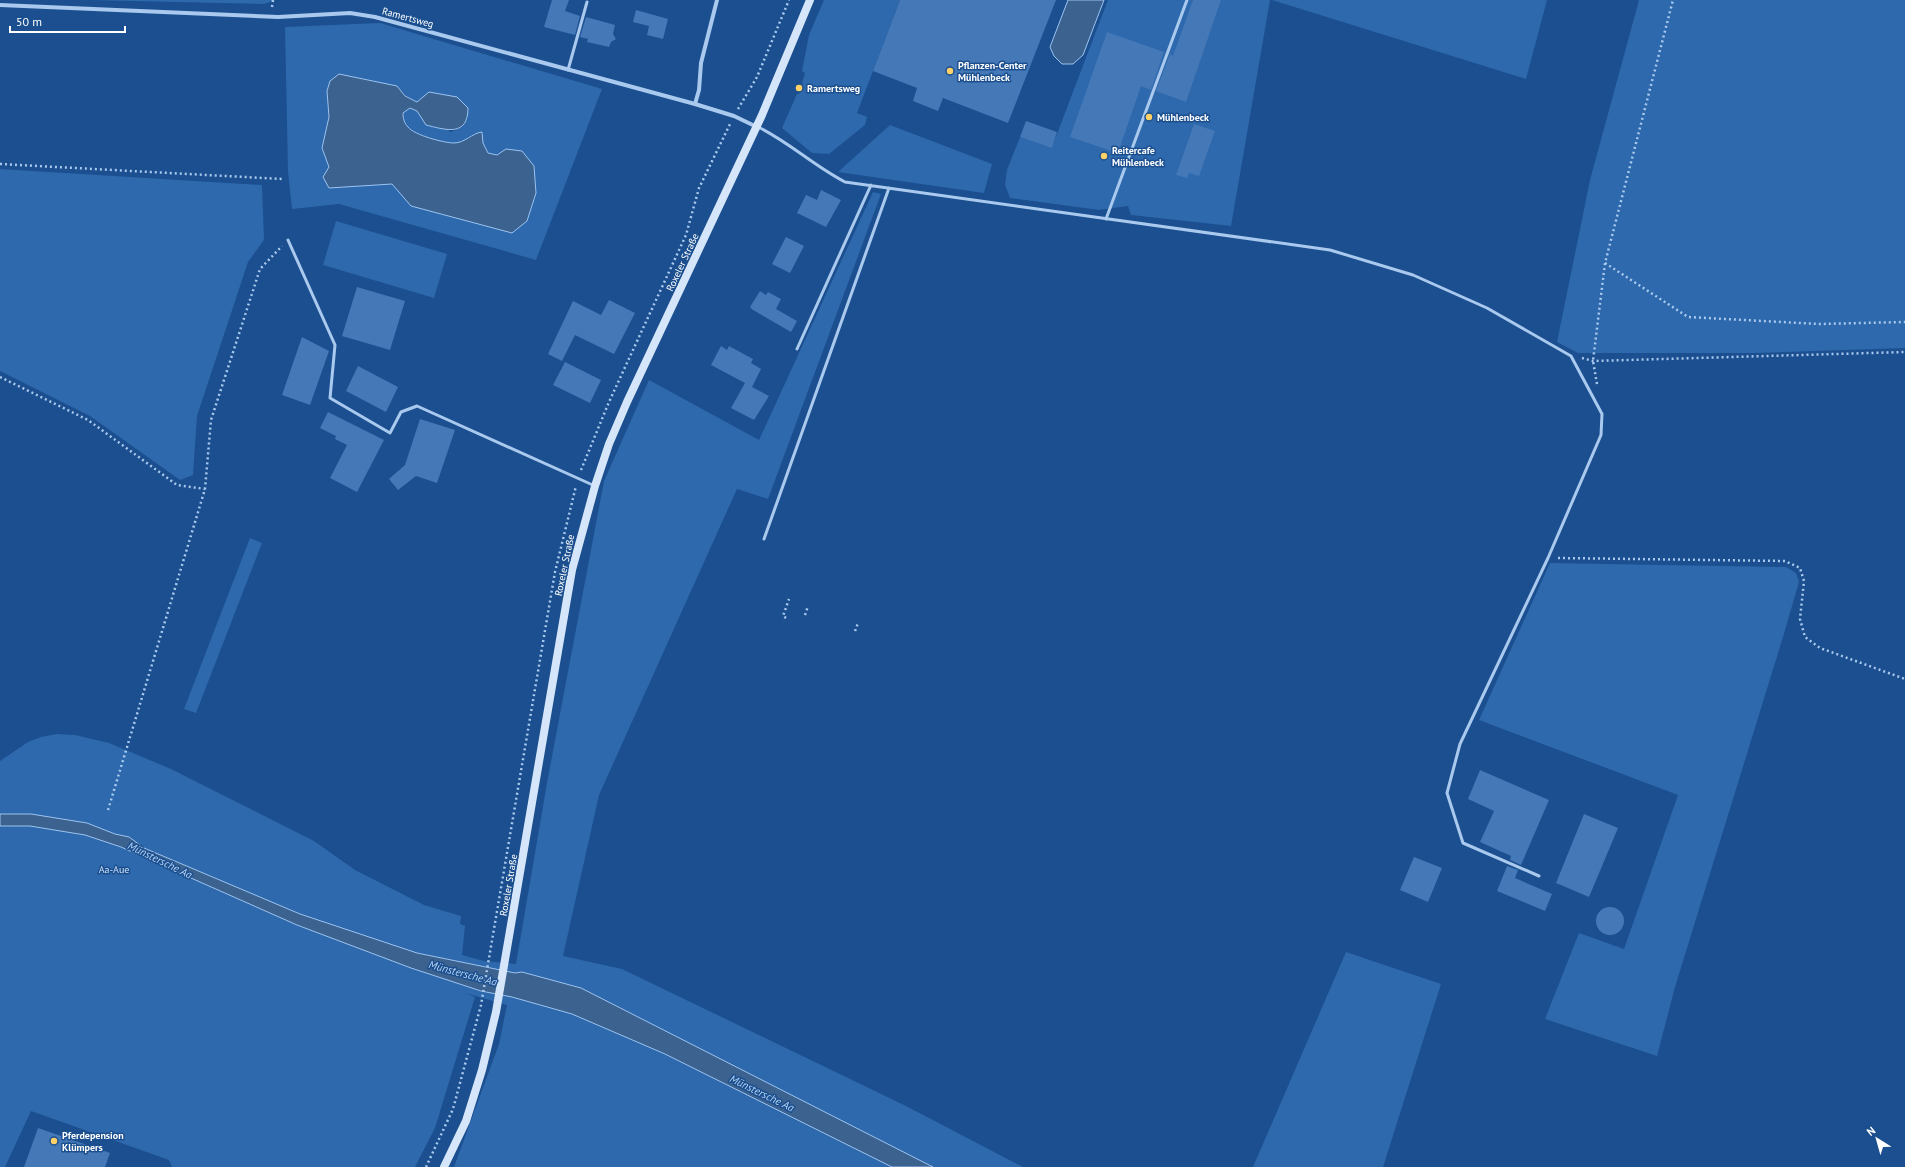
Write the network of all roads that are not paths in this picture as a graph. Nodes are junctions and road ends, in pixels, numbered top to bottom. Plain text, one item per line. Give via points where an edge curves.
1 (718, 0) edge
2 (810, 0) edge
3 (1187, 0) edge
4 (587, 2) dead end
5 (0, 5) edge
6 (568, 70) junction
7 (695, 104) junction
8 (757, 127) junction
9 (871, 186) junction
10 (889, 188) junction
11 (1106, 219) junction
12 (288, 240) road end
13 (798, 349) dead end
14 (595, 486) junction
15 (764, 539) dead end
16 (1539, 876) dead end
17 (444, 1167) edge

1 - 7 street via 701,63
2 - 8 main road, Roxeler Straße
3 - 11 lane
4 - 6 lane
5 - 6 street, Ramertsweg via 278,17 350,13 375,17
6 - 7 street, Ramertsweg
7 - 8 street, Ramertsweg via 734,116
8 - 9 lane via 776,136 824,171 845,182
8 - 14 main road, Roxeler Straße via 627,402
9 - 10 lane
9 - 13 lane
10 - 11 lane
10 - 15 lane
11 - 16 lane via 1330,250 1412,275 1474,302 1571,356 1602,414 1601,435 1548,558 1460,744 1447,793 1463,843
12 - 14 lane via 335,345 330,398 390,433 401,412 417,406
14 - 17 main road, Roxeler Straße via 572,570 496,1012 466,1121

